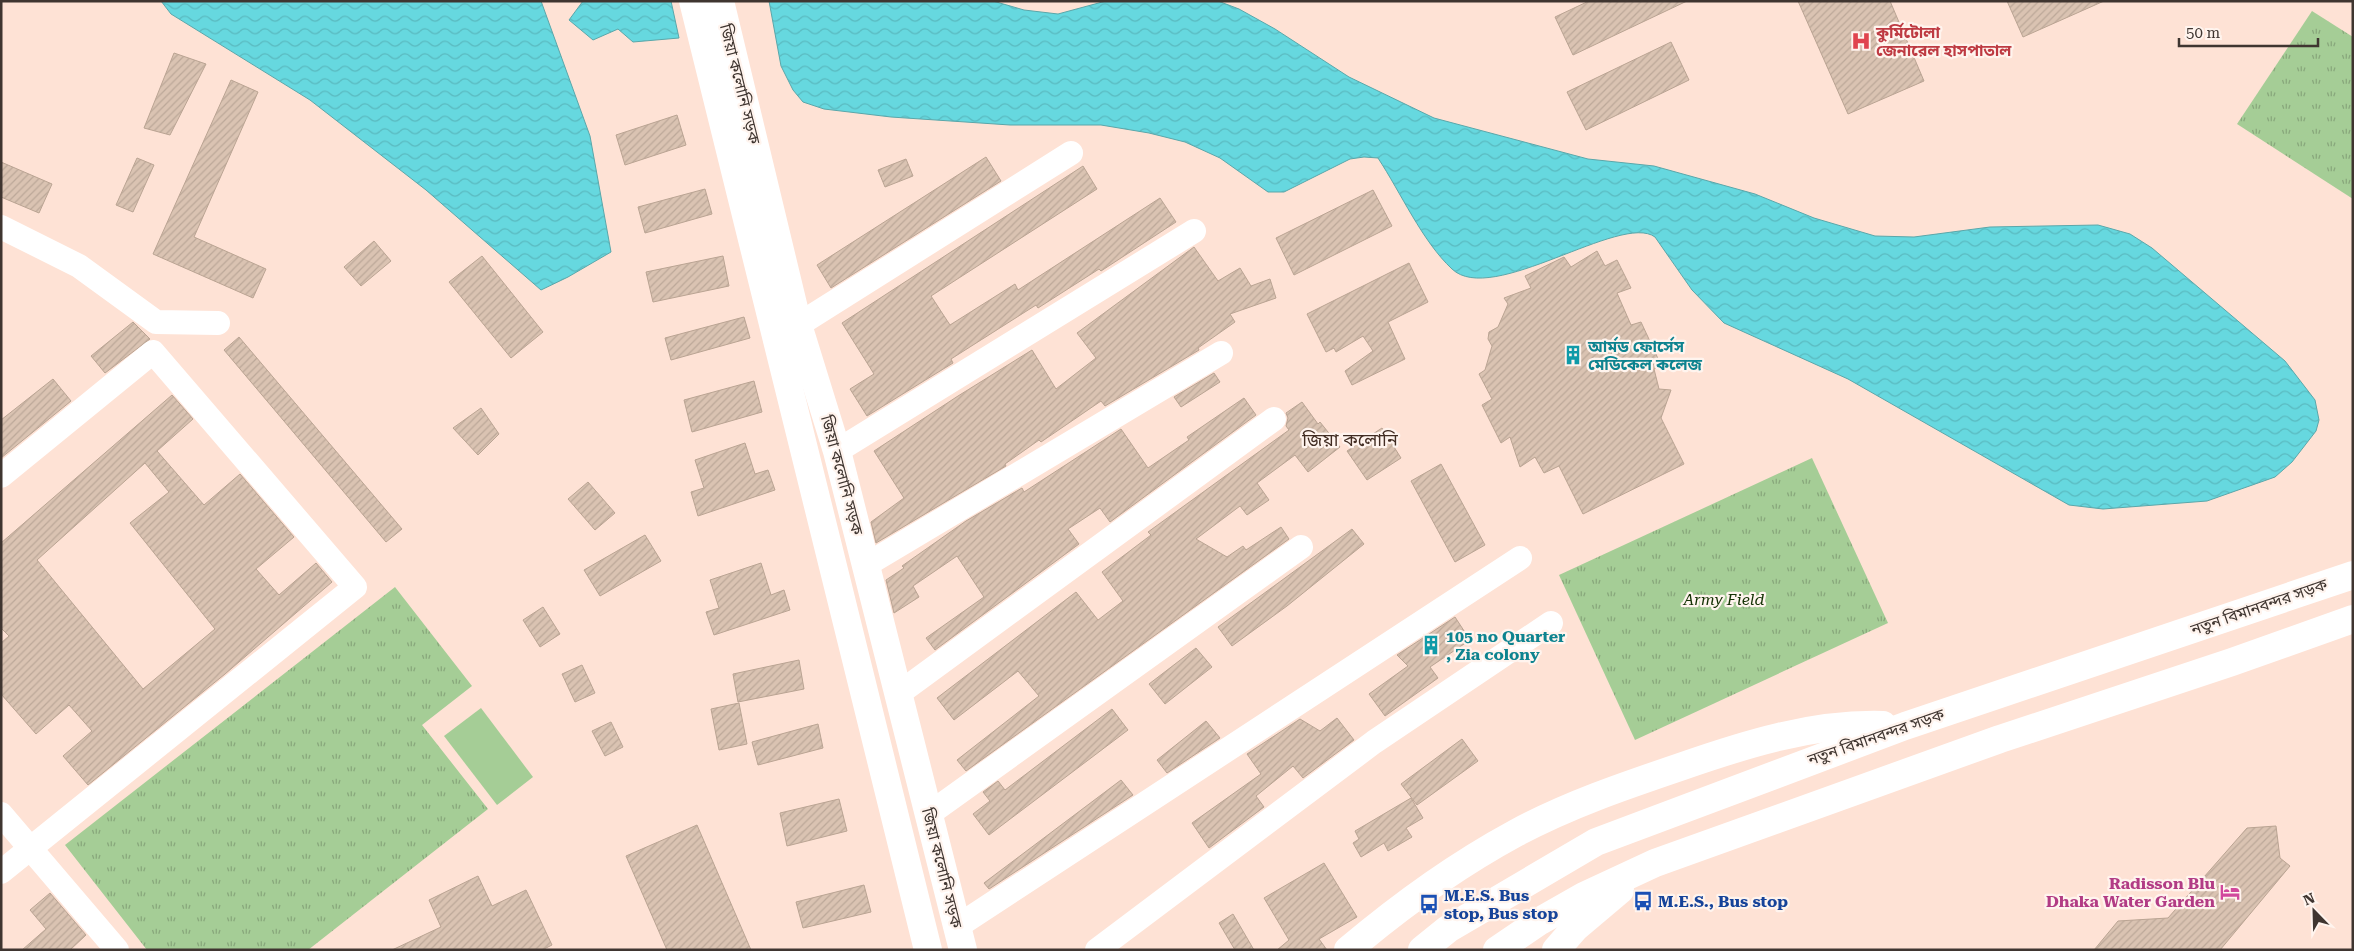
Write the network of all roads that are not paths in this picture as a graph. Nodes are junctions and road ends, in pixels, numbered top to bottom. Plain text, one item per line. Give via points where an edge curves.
1 (693, 1) edge
2 (720, 1) edge
3 (1071, 153) dead end
4 (1, 227) edge
5 (1194, 231) dead end
6 (218, 323) dead end
7 (798, 324) junction
8 (1221, 353) dead end
9 (1274, 419) dead end
10 (837, 451) junction
11 (1, 476) edge
12 (1301, 547) dead end
13 (1520, 558) dead end
14 (866, 565) junction
15 (2353, 574) edge
16 (2231, 617) junction
17 (2353, 619) edge
18 (1551, 623) dead end
19 (2244, 658) junction
20 (898, 694) junction
21 (1905, 726) junction
22 (1, 814) edge
23 (929, 814) junction
24 (30, 848) junction
25 (1655, 863) junction
26 (1, 872) edge
27 (960, 938) edge
28 (117, 950) edge
29 (928, 950) edge
30 (1097, 950) edge
31 (1348, 950) edge
32 (1422, 950) edge
33 (1497, 950) edge
34 (1556, 950) edge

1 - 29 main road, জিয়া কলোনি সড়ক
2 - 7 main road, জিয়া কলোনি সড়ক
3 - 7 street
4 - 6 street via 79,266 156,322
5 - 10 street
7 - 10 main road, জিয়া কলোনি সড়ক
8 - 14 street
9 - 20 street
10 - 14 main road, জিয়া কলোনি সড়ক
11 - 24 street via 154,352 355,587
12 - 23 street
13 - 27 street
14 - 20 main road, জিয়া কলোনি সড়ক
15 - 16 main road, নতুন বিমানবন্দর সড়ক
16 - 19 main road
16 - 21 main road, নতুন বিমানবন্দর সড়ক
17 - 19 main road
18 - 30 street via 1374,742
19 - 25 main road via 2000,739
20 - 23 main road, জিয়া কলোনি সড়ক
21 - 31 main road via 1824,728 1779,736 1586,800 1516,833 1423,890
21 - 32 main road, নতুন বিমানবন্দর সড়ক via 1596,842 1448,929
22 - 24 street
23 - 27 main road, জিয়া কলোনি সড়ক
24 - 26 street
24 - 28 street
25 - 33 main road via 1584,896
25 - 34 main road via 1602,904

